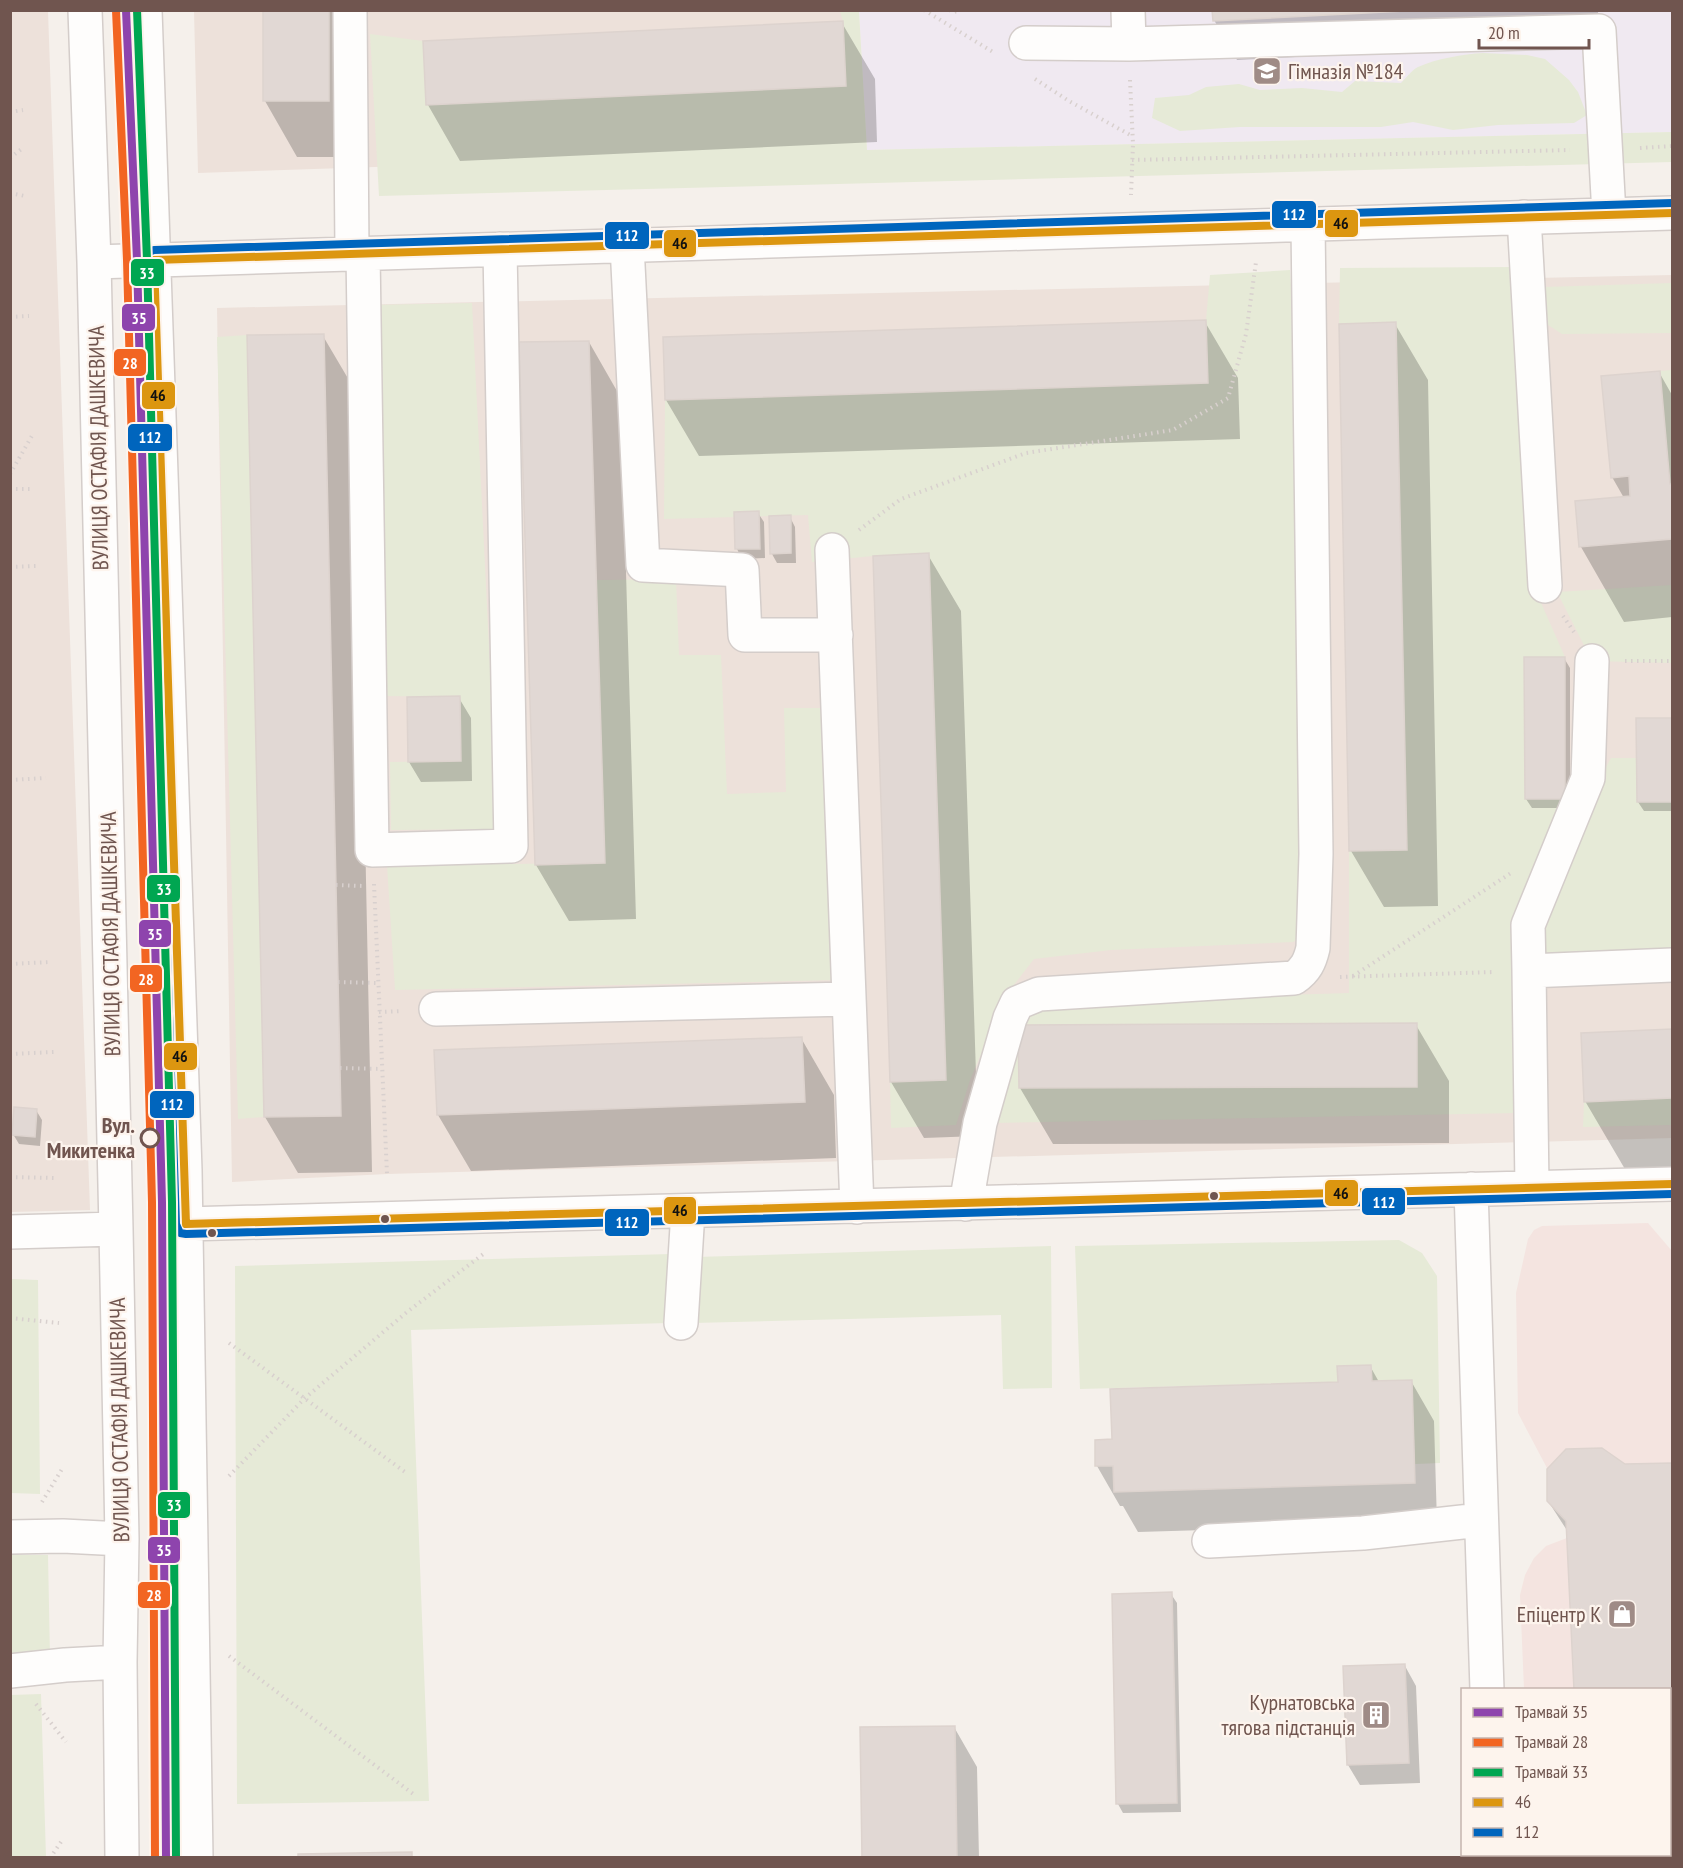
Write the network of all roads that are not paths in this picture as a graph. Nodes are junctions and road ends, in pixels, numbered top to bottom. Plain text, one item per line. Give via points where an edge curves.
1 (85, 10) edge
2 (145, 10) edge
3 (350, 10) edge
4 (1128, 10) edge
5 (1026, 43) dead end
6 (1129, 44) junction
7 (1672, 213) edge
8 (1609, 215) junction
9 (1524, 217) junction
10 (1308, 224) junction
11 (627, 245) junction
12 (500, 249) junction
13 (358, 253) junction
14 (154, 260) junction
15 (94, 262) junction
16 (832, 550) road end
17 (1545, 586) road end
18 (836, 635) junction
19 (1592, 661) road end
20 (1672, 965) edge
21 (1529, 971) junction
22 (849, 999) junction
23 (436, 1009) dead end
24 (1672, 1184) edge
25 (1532, 1187) junction
26 (1471, 1189) junction
27 (966, 1204) junction
28 (857, 1207) junction
29 (688, 1211) junction
30 (186, 1224) junction
31 (116, 1229) junction
32 (10, 1233) edge
33 (681, 1323) dead end
34 (1480, 1520) junction
35 (10, 1537) edge
36 (122, 1539) junction
37 (1209, 1541) dead end
38 (120, 1662) junction
39 (10, 1671) edge
40 (1486, 1688) edge
41 (122, 1857) edge
42 (196, 1857) edge

1 - 15 street, ВУЛИЦЯ ОСТАФІЯ ДАШКЕВИЧА
2 - 14 street
3 - 13 street
4 - 6 street
5 - 6 street
6 - 8 street via 1599,32
7 - 8 street
8 - 9 street
9 - 10 street
9 - 17 street
10 - 11 street
10 - 27 street via 1316,854 1310,962 1294,978 1039,994 1017,1003 980,1123
11 - 12 street
11 - 18 street via 643,565 742,570 745,635
12 - 13 street
12 - 13 street via 510,846 372,850
13 - 14 street
14 - 15 street
14 - 30 street
15 - 31 street, ВУЛИЦЯ ОСТАФІЯ ДАШКЕВИЧА
16 - 18 street
18 - 22 street
19 - 21 street via 1588,778 1528,925
20 - 21 street
21 - 25 street
22 - 23 street
22 - 28 street
24 - 25 street
25 - 26 street
26 - 27 street
26 - 34 street
27 - 28 street
28 - 29 street
29 - 30 street
29 - 33 street
30 - 42 street
31 - 32 street
31 - 36 street, ВУЛИЦЯ ОСТАФІЯ ДАШКЕВИЧА
34 - 37 street via 1363,1533
34 - 40 street
35 - 36 street
36 - 38 street, ВУЛИЦЯ ОСТАФІЯ ДАШКЕВИЧА
38 - 39 street
38 - 41 street, ВУЛИЦЯ ОСТАФІЯ ДАШКЕВИЧА

